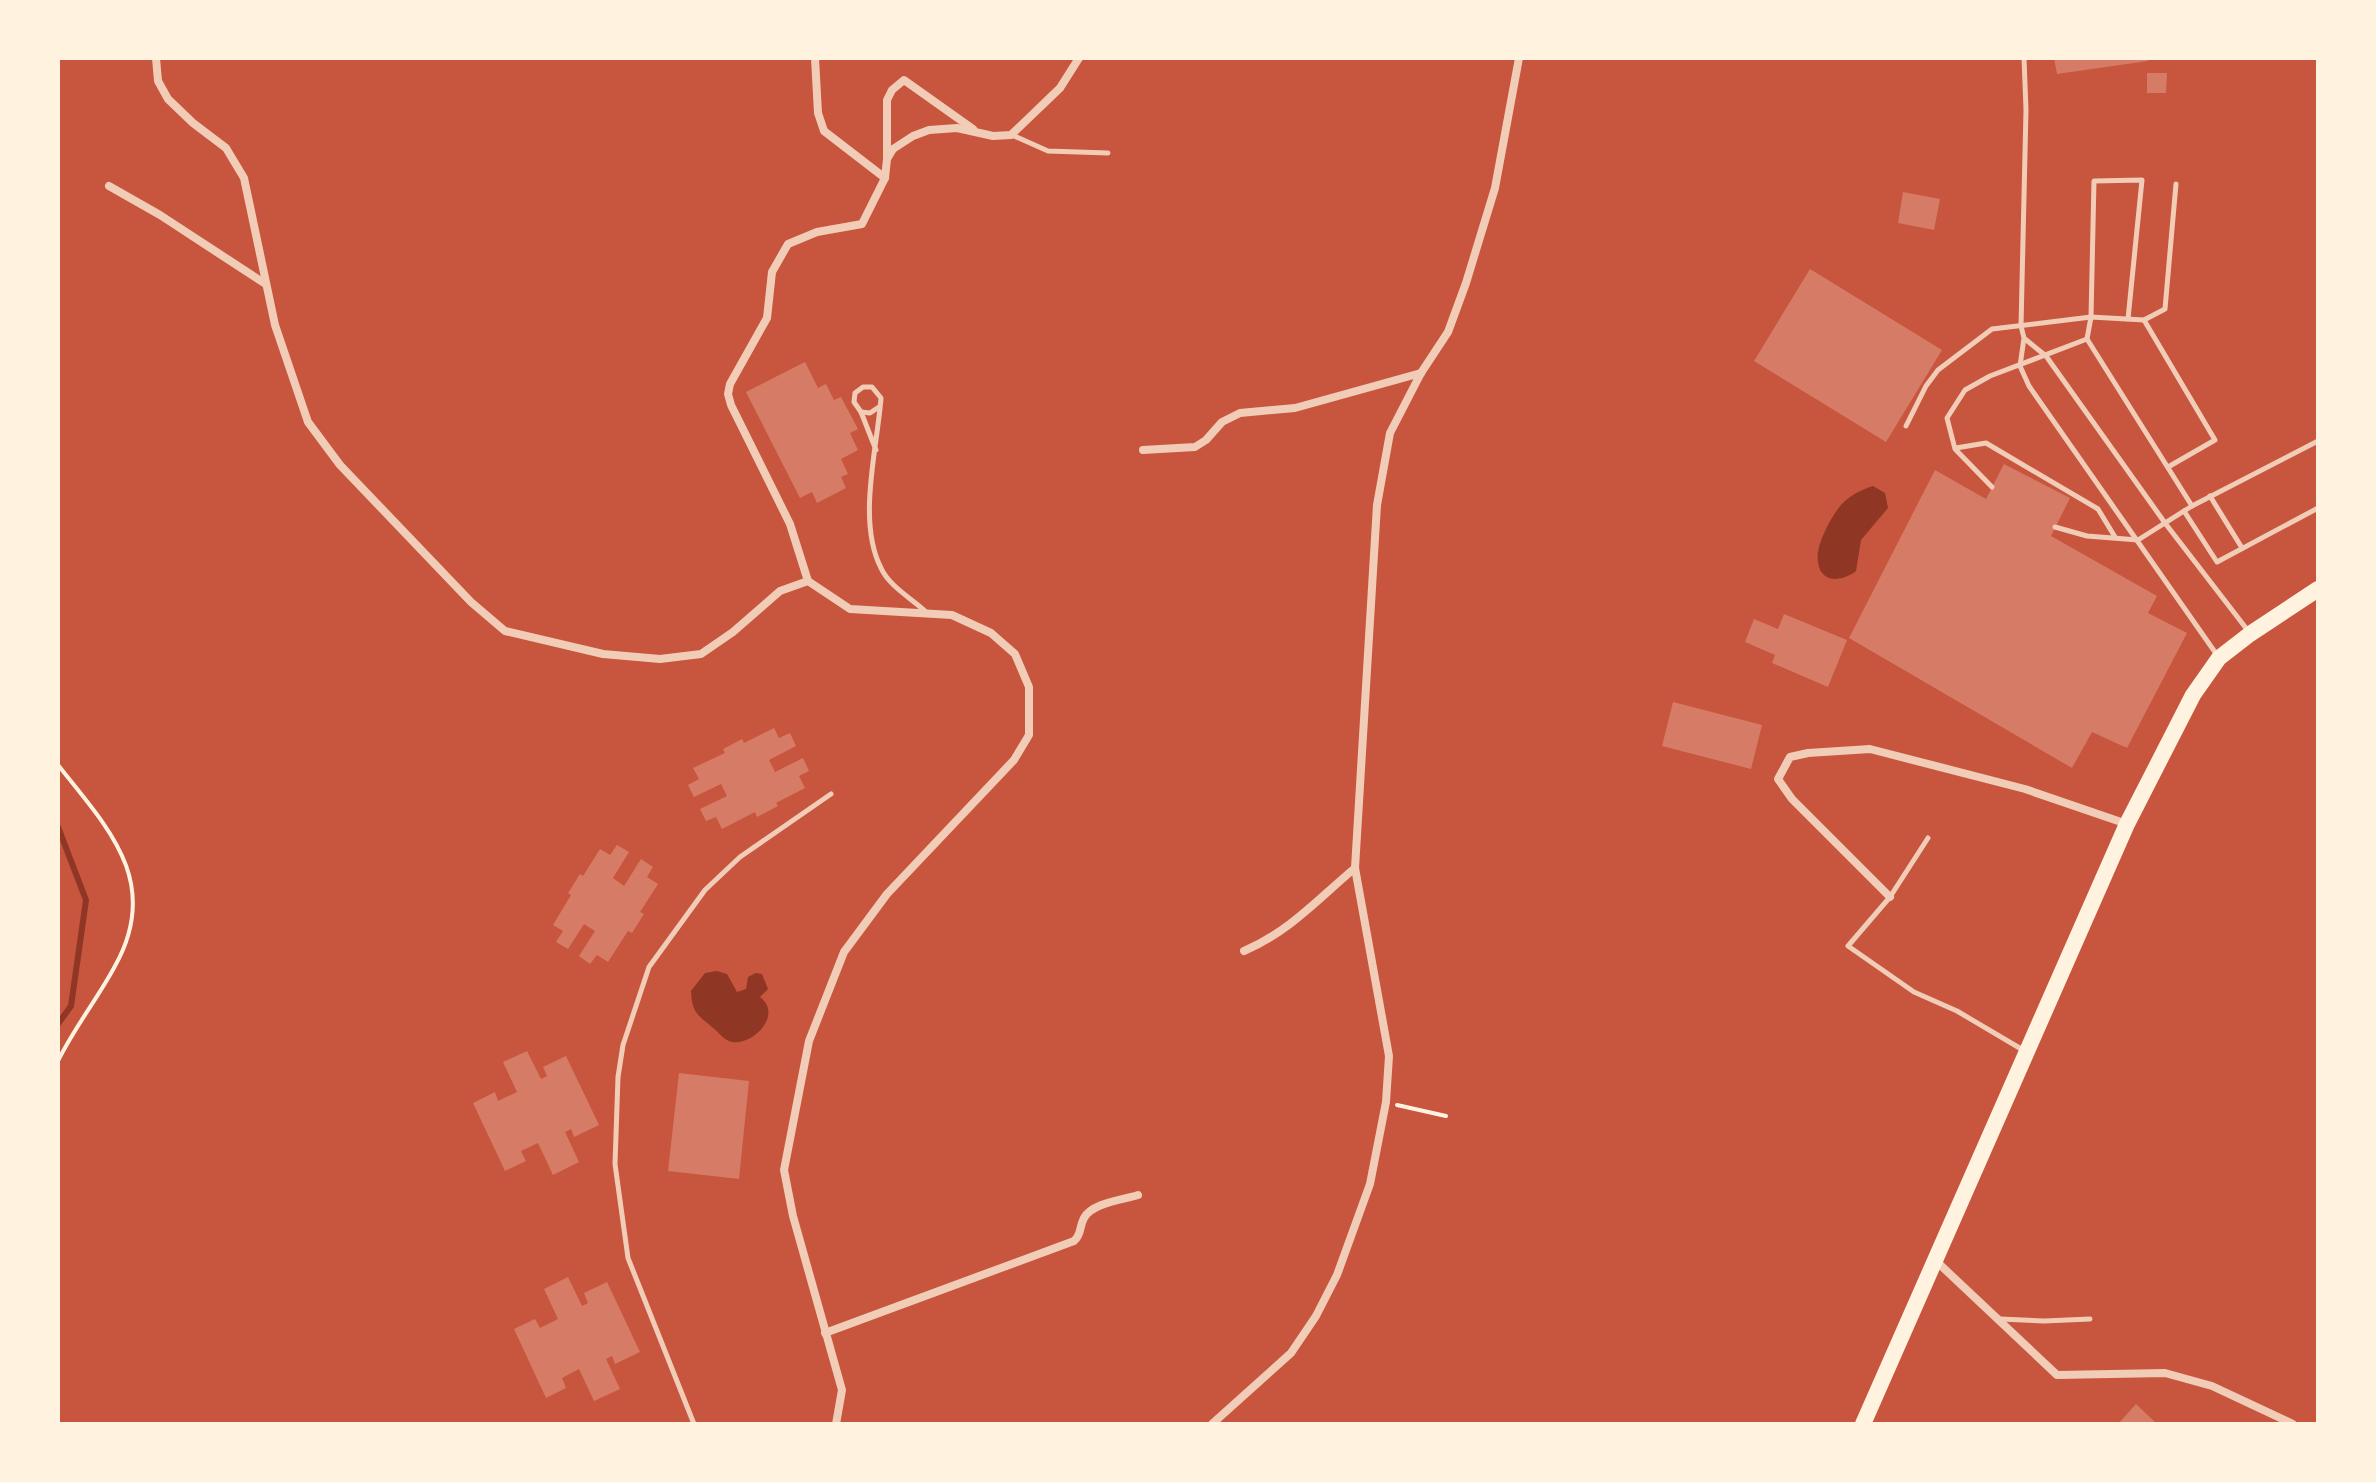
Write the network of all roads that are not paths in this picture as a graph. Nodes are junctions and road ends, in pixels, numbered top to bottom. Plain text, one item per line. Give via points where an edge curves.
1 (156, 58) edge
2 (815, 58) edge
3 (1079, 58) edge
4 (1519, 58) edge
5 (2024, 58) edge
6 (977, 133) junction
7 (1011, 135) junction
8 (1108, 153) dead end
9 (887, 159) junction
10 (885, 178) junction
11 (2176, 184) dead end
12 (109, 186) dead end
13 (264, 283) junction
14 (2091, 317) junction
15 (2128, 319) junction
16 (2144, 320) junction
17 (2021, 326) junction
18 (2024, 338) junction
19 (2087, 339) junction
20 (2046, 356) junction
21 (2020, 366) junction
22 (1421, 373) junction
23 (880, 406) junction
24 (861, 412) junction
25 (1906, 426) dead end
26 (2318, 441) edge
27 (1955, 449) junction
28 (876, 450) junction
29 (1143, 450) dead end
30 (2168, 467) junction
31 (1992, 487) dead end
32 (2210, 496) junction
33 (2192, 506) junction
34 (2318, 508) edge
35 (2184, 511) junction
36 (2165, 523) junction
37 (2055, 527) dead end
38 (2116, 538) junction
39 (2138, 540) junction
40 (2242, 548) junction
41 (808, 581) junction
42 (2318, 589) edge
43 (928, 615) junction
44 (2250, 634) junction
45 (2219, 658) junction
46 (831, 794) dead end
47 (2127, 824) junction
48 (1928, 838) dead end
49 (1355, 868) junction
50 (1890, 897) junction
51 (1244, 951) dead end
52 (2028, 1052) junction
53 (1138, 1195) dead end
54 (1934, 1260) junction
55 (2000, 1319) junction
56 (2090, 1319) dead end
57 (825, 1333) junction
58 (694, 1424) edge
59 (836, 1424) edge
60 (1212, 1424) edge
61 (1863, 1424) edge
62 (2293, 1424) edge

1 - 13 street via 158,81 168,99 226,148 244,178
2 - 10 street via 824,131
3 - 7 street via 1060,88
4 - 22 street via 1495,188 1466,283 1448,332
5 - 17 lane
6 - 7 street
6 - 9 street via 929,130 893,149
6 - 9 street via 904,80 887,100
7 - 8 lane via 1048,151
9 - 10 street
10 - 41 street via 862,224 817,232 788,244 772,272 767,318 728,394 790,524
11 - 16 lane via 2165,309
12 - 13 street
13 - 41 street via 308,422 340,465 505,631 603,654 660,659 701,654 780,591
14 - 15 lane
14 - 15 lane via 2094,181 2142,180
14 - 17 lane
14 - 19 lane
15 - 16 lane
16 - 30 lane via 2215,440
17 - 18 lane
17 - 25 lane via 1992,329 1938,370
18 - 20 lane
18 - 21 lane
19 - 20 lane
19 - 30 lane
20 - 21 lane
20 - 36 lane
21 - 27 lane via 1965,390 1947,418
21 - 39 lane
22 - 29 street via 1295,408 1240,413 1195,447
22 - 49 street via 1390,433 1377,505
23 - 24 lane
23 - 24 lane via 876,390 863,387 854,398
23 - 28 lane
24 - 28 lane
26 - 32 lane
27 - 31 lane
27 - 38 lane via 1986,443 2098,509
28 - 43 lane via 868,529 881,570
30 - 33 lane
32 - 33 lane
32 - 40 lane
33 - 35 lane
34 - 40 lane
35 - 36 lane
35 - 40 lane via 2217,562
36 - 39 lane
36 - 44 lane
37 - 38 lane
38 - 39 lane
39 - 45 lane
41 - 43 street via 850,609
42 - 44 main road
43 - 57 street via 952,615 991,633 1015,654 1029,687 1029,735 1014,760 887,894 844,952 809,1041 784,1170
44 - 45 main road
45 - 47 main road via 2193,695
46 - 58 lane via 740,857 705,890 649,967 623,1045 615,1164 628,1258
47 - 50 street via 2025,789 1870,749 1790,757 1778,779 1792,799
47 - 52 main road
48 - 50 lane
49 - 51 street via 1274,938
49 - 60 street via 1389,1056 1370,1184 1316,1316 1291,1353
50 - 52 lane via 1848,946 1914,992
52 - 54 main road
53 - 57 street via 1091,1210 1074,1241
54 - 55 street
54 - 61 main road
55 - 56 lane
55 - 62 street via 2057,1375 2165,1373 2212,1386
57 - 59 street via 842,1390

